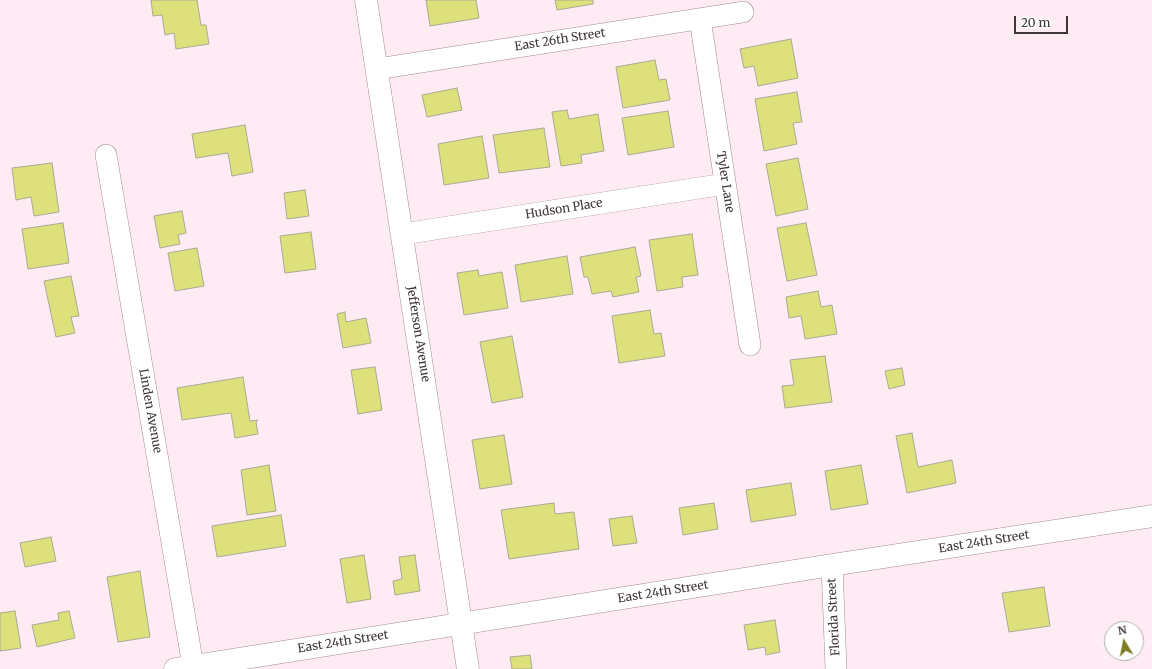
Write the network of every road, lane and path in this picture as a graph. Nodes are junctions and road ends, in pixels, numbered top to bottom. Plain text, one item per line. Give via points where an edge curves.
1 (366, 0) edge
2 (743, 12) dead end
3 (700, 19) junction
4 (377, 69) junction
5 (106, 156) dead end
6 (725, 184) junction
7 (403, 234) junction
8 (750, 345) dead end
9 (1152, 518) edge
10 (832, 565) junction
11 (461, 624) junction
12 (184, 668) edge
13 (468, 669) edge
14 (836, 669) edge

1 - 4 main road, Jefferson Avenue
2 - 3 street, East 26th Street
3 - 4 street, East 26th Street
3 - 6 street, Tyler Lane
4 - 7 main road, Jefferson Avenue
5 - 12 street, Linden Avenue
6 - 7 street, Hudson Place
6 - 8 street, Tyler Lane
7 - 11 main road, Jefferson Avenue
9 - 10 main road, East 24th Street
10 - 11 main road, East 24th Street
10 - 14 street, Florida Street
11 - 12 main road, East 24th Street
11 - 13 main road, Jefferson Avenue

